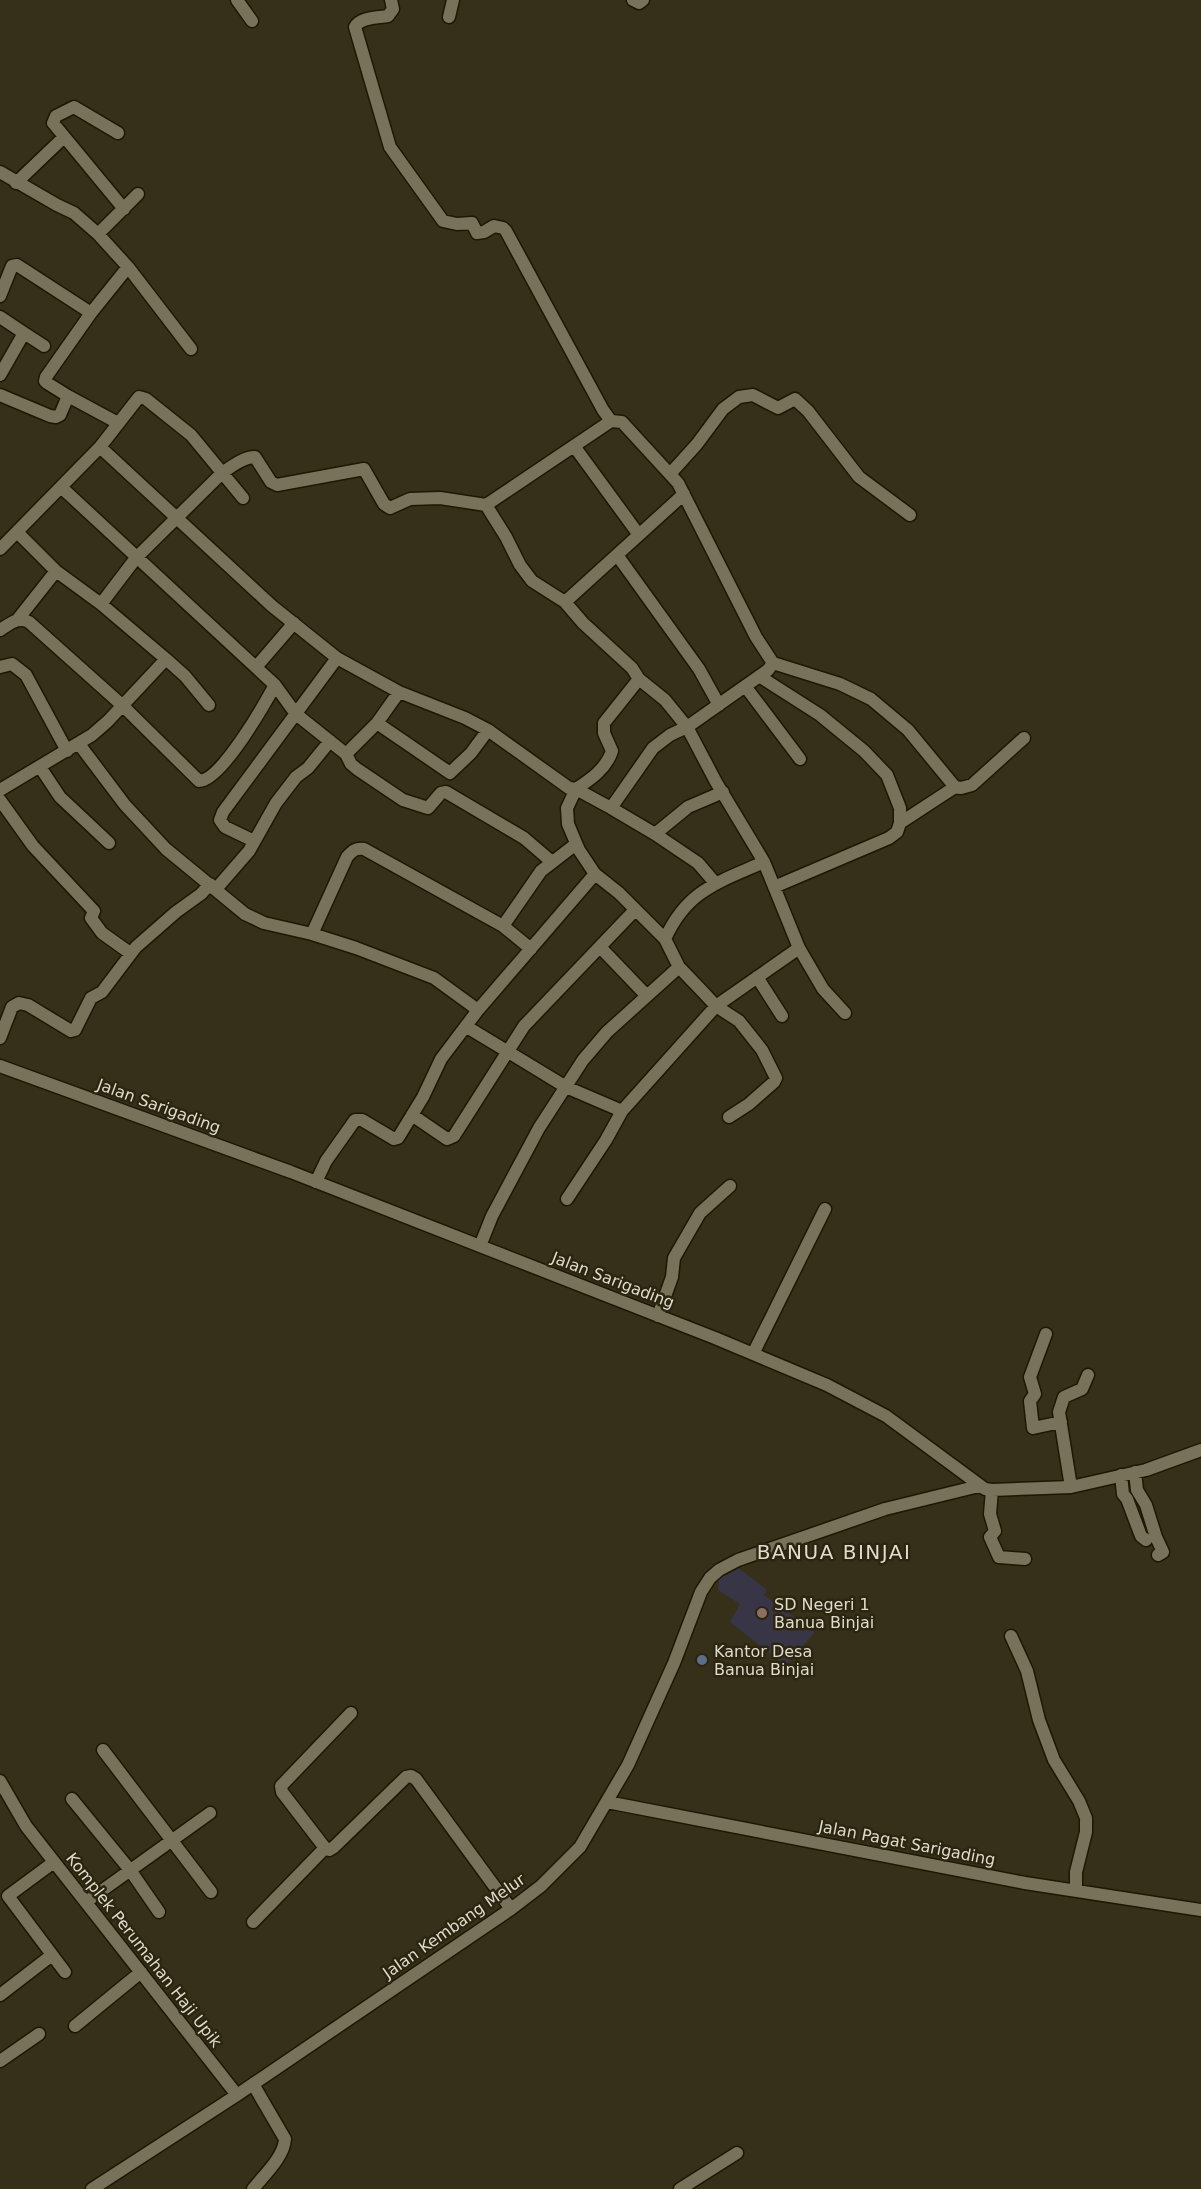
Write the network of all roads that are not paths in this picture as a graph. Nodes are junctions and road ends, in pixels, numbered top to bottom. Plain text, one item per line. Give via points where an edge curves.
1 (237, 0) edge
2 (391, 0) edge
3 (453, 0) edge
4 (633, 0) edge
5 (643, 0) edge
6 (449, 17) dead end
7 (252, 21) dead end
8 (118, 133) dead end
9 (64, 137) junction
10 (0, 172) edge
11 (16, 183) junction
12 (138, 194) dead end
13 (124, 209) junction
14 (98, 234) junction
15 (128, 267) junction
16 (0, 296) edge
17 (91, 313) junction
18 (0, 317) edge
19 (24, 333) junction
20 (44, 346) dead end
21 (191, 349) dead end
22 (0, 375) edge
23 (1, 396) edge
24 (68, 396) junction
25 (611, 421) junction
26 (118, 423) junction
27 (574, 446) junction
28 (100, 447) junction
29 (227, 469) junction
30 (670, 474) junction
31 (61, 487) junction
32 (684, 494) junction
33 (243, 498) dead end
34 (486, 505) junction
35 (910, 515) dead end
36 (176, 517) junction
37 (17, 532) junction
38 (639, 535) junction
39 (0, 549) edge
40 (617, 555) junction
41 (136, 558) junction
42 (56, 571) junction
43 (565, 602) junction
44 (100, 604) junction
45 (18, 620) junction
46 (294, 624) junction
47 (0, 630) edge
48 (337, 658) junction
49 (166, 659) junction
50 (773, 663) junction
51 (0, 666) edge
52 (255, 667) junction
53 (759, 676) junction
54 (639, 679) junction
55 (275, 685) junction
56 (745, 686) junction
57 (399, 692) junction
58 (209, 705) dead end
59 (719, 705) junction
60 (123, 706) junction
61 (296, 714) junction
62 (377, 723) junction
63 (687, 727) junction
64 (488, 730) junction
65 (1024, 738) dead end
66 (330, 741) junction
67 (79, 744) junction
68 (67, 751) junction
69 (346, 754) junction
70 (800, 759) dead end
71 (40, 766) junction
72 (956, 787) junction
73 (576, 789) junction
74 (0, 790) edge
75 (723, 792) junction
76 (0, 800) edge
77 (611, 808) junction
78 (900, 823) junction
79 (655, 834) junction
80 (254, 841) junction
81 (109, 843) dead end
82 (576, 844) junction
83 (552, 862) junction
84 (764, 862) junction
85 (595, 874) junction
86 (716, 884) junction
87 (213, 887) junction
88 (774, 887) junction
89 (635, 910) junction
90 (503, 926) junction
91 (312, 934) junction
92 (665, 939) junction
93 (600, 947) junction
94 (799, 948) junction
95 (531, 949) junction
96 (130, 953) junction
97 (679, 967) junction
98 (758, 977) junction
99 (647, 996) junction
100 (716, 1006) junction
101 (478, 1010) junction
102 (845, 1012) dead end
103 (782, 1016) dead end
104 (467, 1027) junction
105 (0, 1038) edge
106 (508, 1051) junction
107 (0, 1066) edge
108 (567, 1087) junction
109 (621, 1111) junction
110 (412, 1115) junction
111 (729, 1117) dead end
112 (316, 1182) junction
113 (730, 1186) dead end
114 (567, 1198) dead end
115 (825, 1209) dead end
116 (480, 1246) junction
117 (658, 1316) junction
118 (1046, 1334) dead end
119 (753, 1354) junction
120 (1088, 1375) dead end
121 (1061, 1422) junction
122 (1201, 1450) edge
123 (1135, 1472) junction
124 (1121, 1475) junction
125 (979, 1486) junction
126 (1071, 1486) junction
127 (992, 1490) junction
128 (1146, 1540) dead end
129 (1158, 1556) dead end
130 (1025, 1559) dead end
131 (1011, 1636) dead end
132 (351, 1713) dead end
133 (103, 1750) dead end
134 (0, 1781) edge
135 (72, 1799) dead end
136 (607, 1802) junction
137 (210, 1813) dead end
138 (171, 1840) junction
139 (325, 1848) junction
140 (54, 1862) junction
141 (130, 1870) junction
142 (1076, 1891) junction
143 (211, 1892) dead end
144 (4, 1898) edge
145 (86, 1902) junction
146 (511, 1909) junction
147 (1201, 1910) edge
148 (159, 1912) dead end
149 (253, 1922) dead end
150 (52, 1955) junction
151 (65, 1972) dead end
152 (141, 1972) junction
153 (0, 1995) edge
154 (75, 2026) dead end
155 (39, 2034) dead end
156 (0, 2061) edge
157 (253, 2084) junction
158 (237, 2095) junction
159 (736, 2153) dead end
160 (92, 2189) edge
161 (253, 2189) edge
162 (680, 2189) edge

1 - 7 street
2 - 25 street via 393,9 388,16 363,20 355,27 390,147 443,221 472,223 477,233 494,226 506,231
3 - 6 street
4 - 5 street
8 - 9 street via 74,107 54,118 53,123
9 - 11 street
9 - 13 street
10 - 11 street
11 - 14 street via 74,213
12 - 13 street
13 - 14 street
14 - 15 street
15 - 17 street
15 - 21 street
16 - 17 street via 12,266 17,265
17 - 24 street via 46,377 47,383
18 - 19 street
19 - 20 street
19 - 22 street
23 - 24 street via 56,417
24 - 26 street
25 - 27 street
25 - 30 street via 622,422
26 - 28 street
26 - 29 street via 136,399 143,397
27 - 34 street
27 - 38 street
28 - 31 street
28 - 36 street
29 - 33 street
29 - 34 street via 249,457 257,459 271,482 278,485 364,469 390,508 410,499 440,498
29 - 36 street
30 - 32 street
30 - 35 street via 723,409 739,397 753,395 778,408 795,399 859,477
31 - 37 street
31 - 41 street
32 - 38 street
32 - 50 street
34 - 43 street via 525,574
36 - 41 street
36 - 46 street
37 - 39 street
37 - 42 street
38 - 40 street
40 - 43 street
40 - 59 street via 699,669
41 - 44 street
41 - 52 street
42 - 44 street
42 - 45 street
43 - 54 street
44 - 49 street
45 - 47 street
45 - 60 street via 29,622
46 - 48 street
46 - 52 street
48 - 57 street
48 - 61 street
49 - 58 street
49 - 60 street
50 - 53 street
50 - 72 street via 840,684 871,699 908,730
51 - 68 street via 12,664 26,675
52 - 55 street
53 - 56 street
53 - 78 street via 820,715 880,767 900,808
54 - 63 street via 665,700
54 - 73 street via 604,723 612,751 609,759 597,775
55 - 60 street via 257,718 224,762 202,781
55 - 61 street
56 - 59 street
56 - 70 street
57 - 62 street
57 - 64 street
59 - 63 street
60 - 67 street
61 - 66 street
61 - 80 street via 220,820 225,827
62 - 64 street via 450,773
62 - 69 street
63 - 75 street
63 - 77 street via 653,748
64 - 73 street via 569,788
65 - 72 street via 972,785
66 - 69 street
66 - 80 street via 276,803
67 - 68 street
67 - 87 street via 125,805 166,849
68 - 71 street
69 - 83 street via 351,764 403,800 428,808 446,792 524,838
71 - 74 street
71 - 81 street via 60,797
72 - 78 street
73 - 77 street
73 - 82 street via 567,813
75 - 79 street via 688,807
75 - 84 street
76 - 96 street via 33,846 94,911 91,918 102,933
77 - 79 street
78 - 88 street via 889,838
79 - 86 street via 698,863
80 - 87 street
82 - 83 street
82 - 85 street
83 - 90 street via 541,871
84 - 86 street
84 - 88 street
85 - 89 street
85 - 95 street
86 - 92 street via 691,899
87 - 91 street via 245,914 264,923
87 - 96 street
88 - 94 street
89 - 92 street
89 - 93 street
90 - 91 street via 398,866 358,848 347,856
90 - 95 street
91 - 101 street via 434,978
92 - 97 street
93 - 99 street
93 - 106 street via 524,1026
94 - 98 street
94 - 102 street via 822,989
95 - 101 street
96 - 105 street via 102,992 91,998 75,1029 71,1031 19,1003 12,1007
97 - 99 street
97 - 100 street
98 - 100 street
98 - 103 street
99 - 108 street via 607,1032
100 - 109 street
100 - 111 street via 739,1021 762,1050 776,1078
101 - 104 street
104 - 106 street
104 - 110 street via 441,1059
106 - 108 street
106 - 110 street via 450,1139
107 - 112 street, Jalan Sarigading
108 - 109 street
108 - 116 street via 533,1138
109 - 114 street
110 - 112 street via 394,1138 355,1120
112 - 116 street, Jalan Sarigading
113 - 117 street via 700,1213 674,1258 672,1277
115 - 119 street
116 - 117 street, Jalan Sarigading
117 - 119 street, Jalan Sarigading
118 - 121 street via 1030,1377 1035,1394 1030,1401 1033,1428
119 - 125 street, Jalan Sarigading via 827,1384 886,1416
120 - 121 street via 1082,1389 1064,1397 1059,1412
121 - 126 street
122 - 123 street, Jalan Sarigading
123 - 124 street, Jalan Sarigading
123 - 129 street via 1137,1490 1163,1552
124 - 126 street, Jalan Sarigading
124 - 128 street via 1123,1494
125 - 127 street, Jalan Sarigading
125 - 136 street, Jalan Kembang Melur via 885,1509 719,1570 701,1592 674,1663
126 - 127 street, Jalan Sarigading
127 - 130 street via 990,1514 995,1531 990,1537 999,1557
131 - 142 street via 1027,1671 1054,1760 1086,1818
132 - 139 street via 281,1786
133 - 138 street
134 - 140 street, Komplek Perumahan Haji Upik via 26,1826
135 - 141 street
136 - 142 street, Jalan Pagat Sarigading
136 - 146 street, Jalan Kembang Melur via 579,1847 541,1886
137 - 138 street
138 - 141 street
138 - 143 street
139 - 146 street via 334,1847 411,1776
139 - 149 street
140 - 144 street
140 - 145 street, Komplek Perumahan Haji Upik
141 - 145 street
141 - 148 street
142 - 147 street, Jalan Pagat Sarigading
144 - 150 street
145 - 152 street, Komplek Perumahan Haji Upik
146 - 157 street, Jalan Kembang Melur
150 - 151 street
150 - 153 street
152 - 154 street
152 - 158 street, Komplek Perumahan Haji Upik
155 - 156 street
157 - 158 street, Jalan Kembang Melur
157 - 161 street via 285,2139 279,2156
158 - 160 street, Jalan Kembang Melur
159 - 162 street

